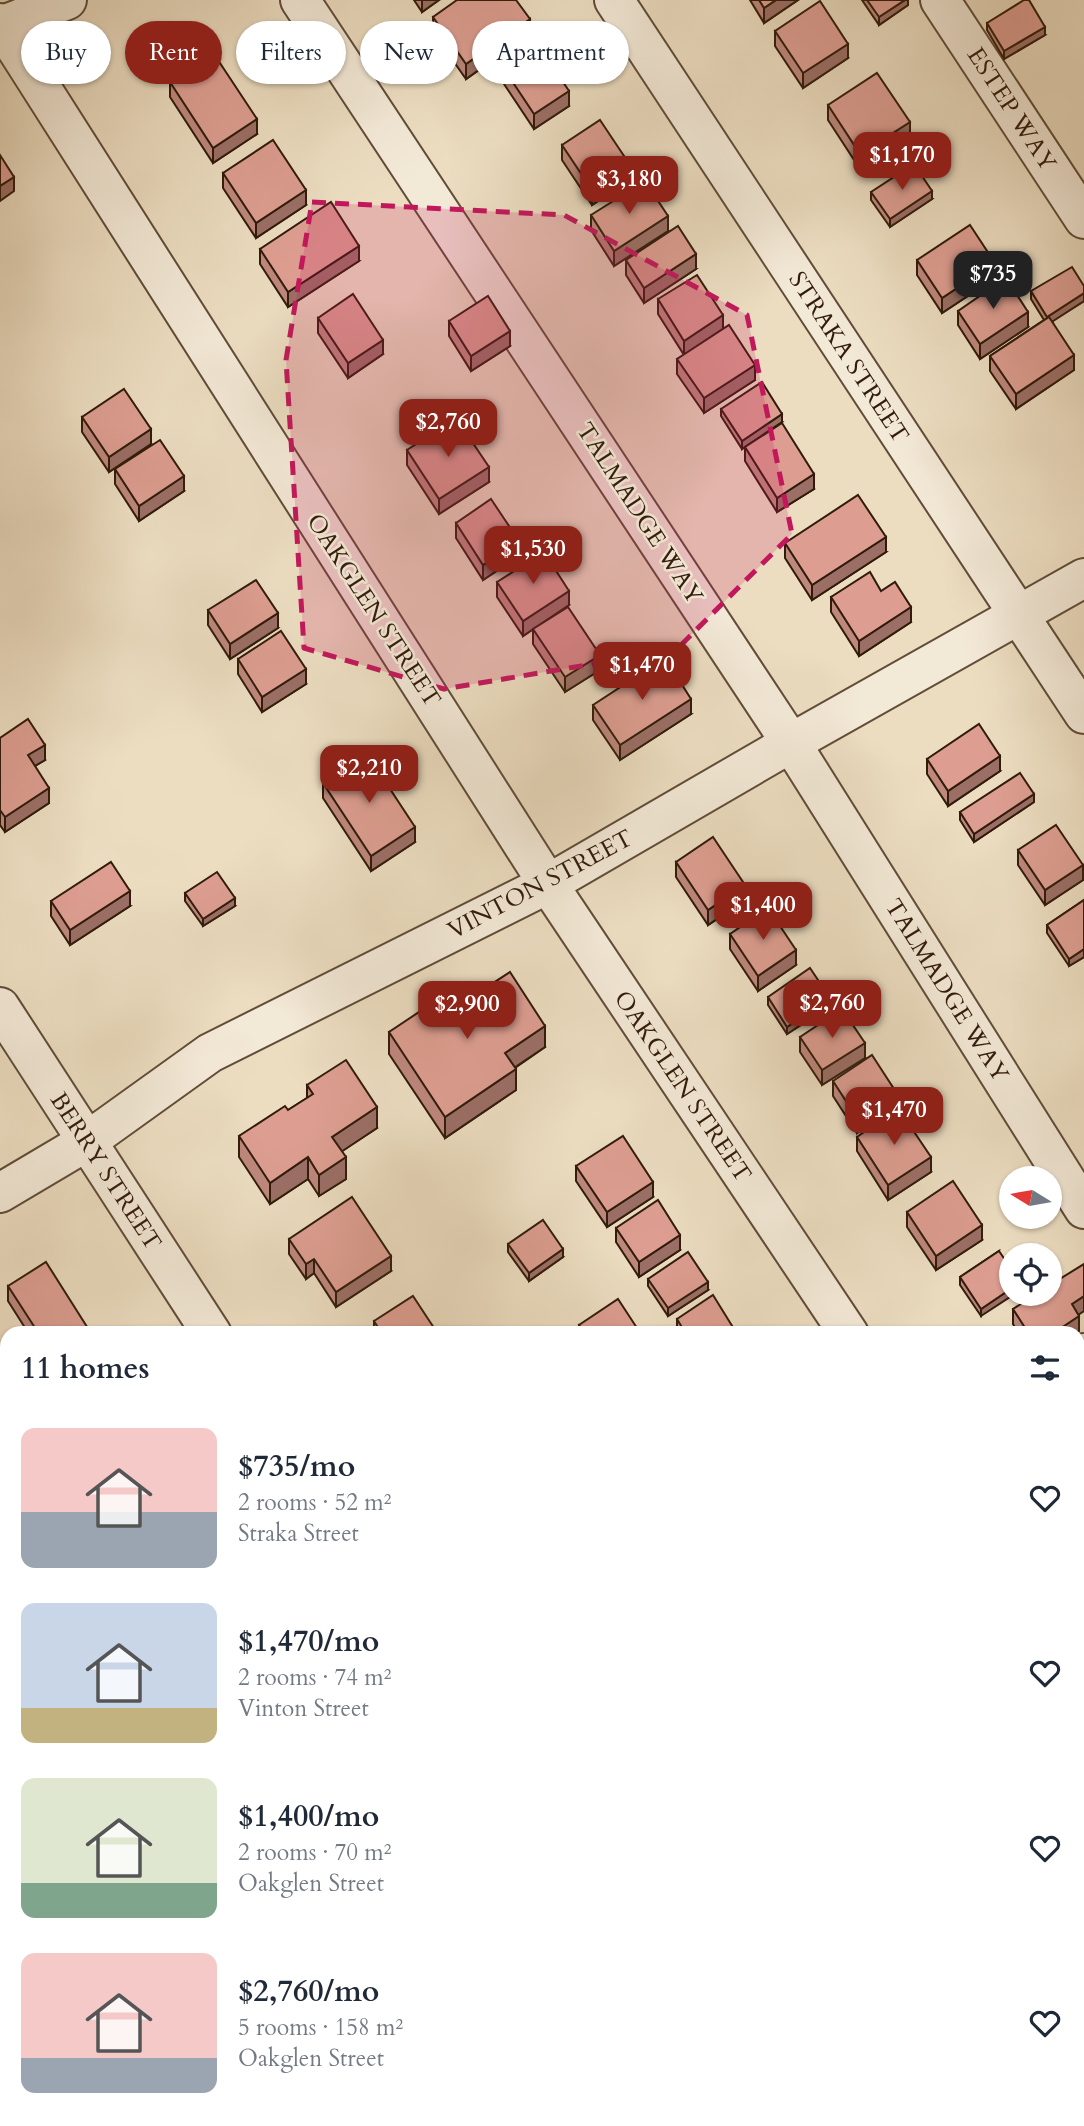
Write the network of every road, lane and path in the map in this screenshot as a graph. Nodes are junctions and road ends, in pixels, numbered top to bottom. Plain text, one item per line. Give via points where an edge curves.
1 (67, 0) edge
2 (300, 0) edge
3 (614, 0) edge
4 (940, 0) edge
5 (0, 24) edge
6 (1084, 219) edge
7 (1084, 579) edge
8 (1020, 615) junction
9 (1084, 715) edge
10 (792, 743) junction
11 (548, 884) junction
12 (0, 1007) edge
13 (86, 1142) junction
14 (0, 1193) edge
15 (1084, 1209) edge
16 (207, 1326) edge
17 (844, 1326) edge

1 - 5 street
2 - 10 street, TALMADGE WAY
3 - 8 street, STRAKA STREET
4 - 6 street, ESTEP WAY
5 - 11 street, OAKGLEN STREET
7 - 8 street, VINTON STREET
8 - 9 street, STRAKA STREET
8 - 10 street, VINTON STREET
10 - 11 street, VINTON STREET
10 - 15 street, TALMADGE WAY
11 - 13 street, VINTON STREET via 210,1053
11 - 17 street, OAKGLEN STREET
12 - 13 street, BERRY STREET
13 - 14 street, VINTON STREET
13 - 16 street, BERRY STREET

